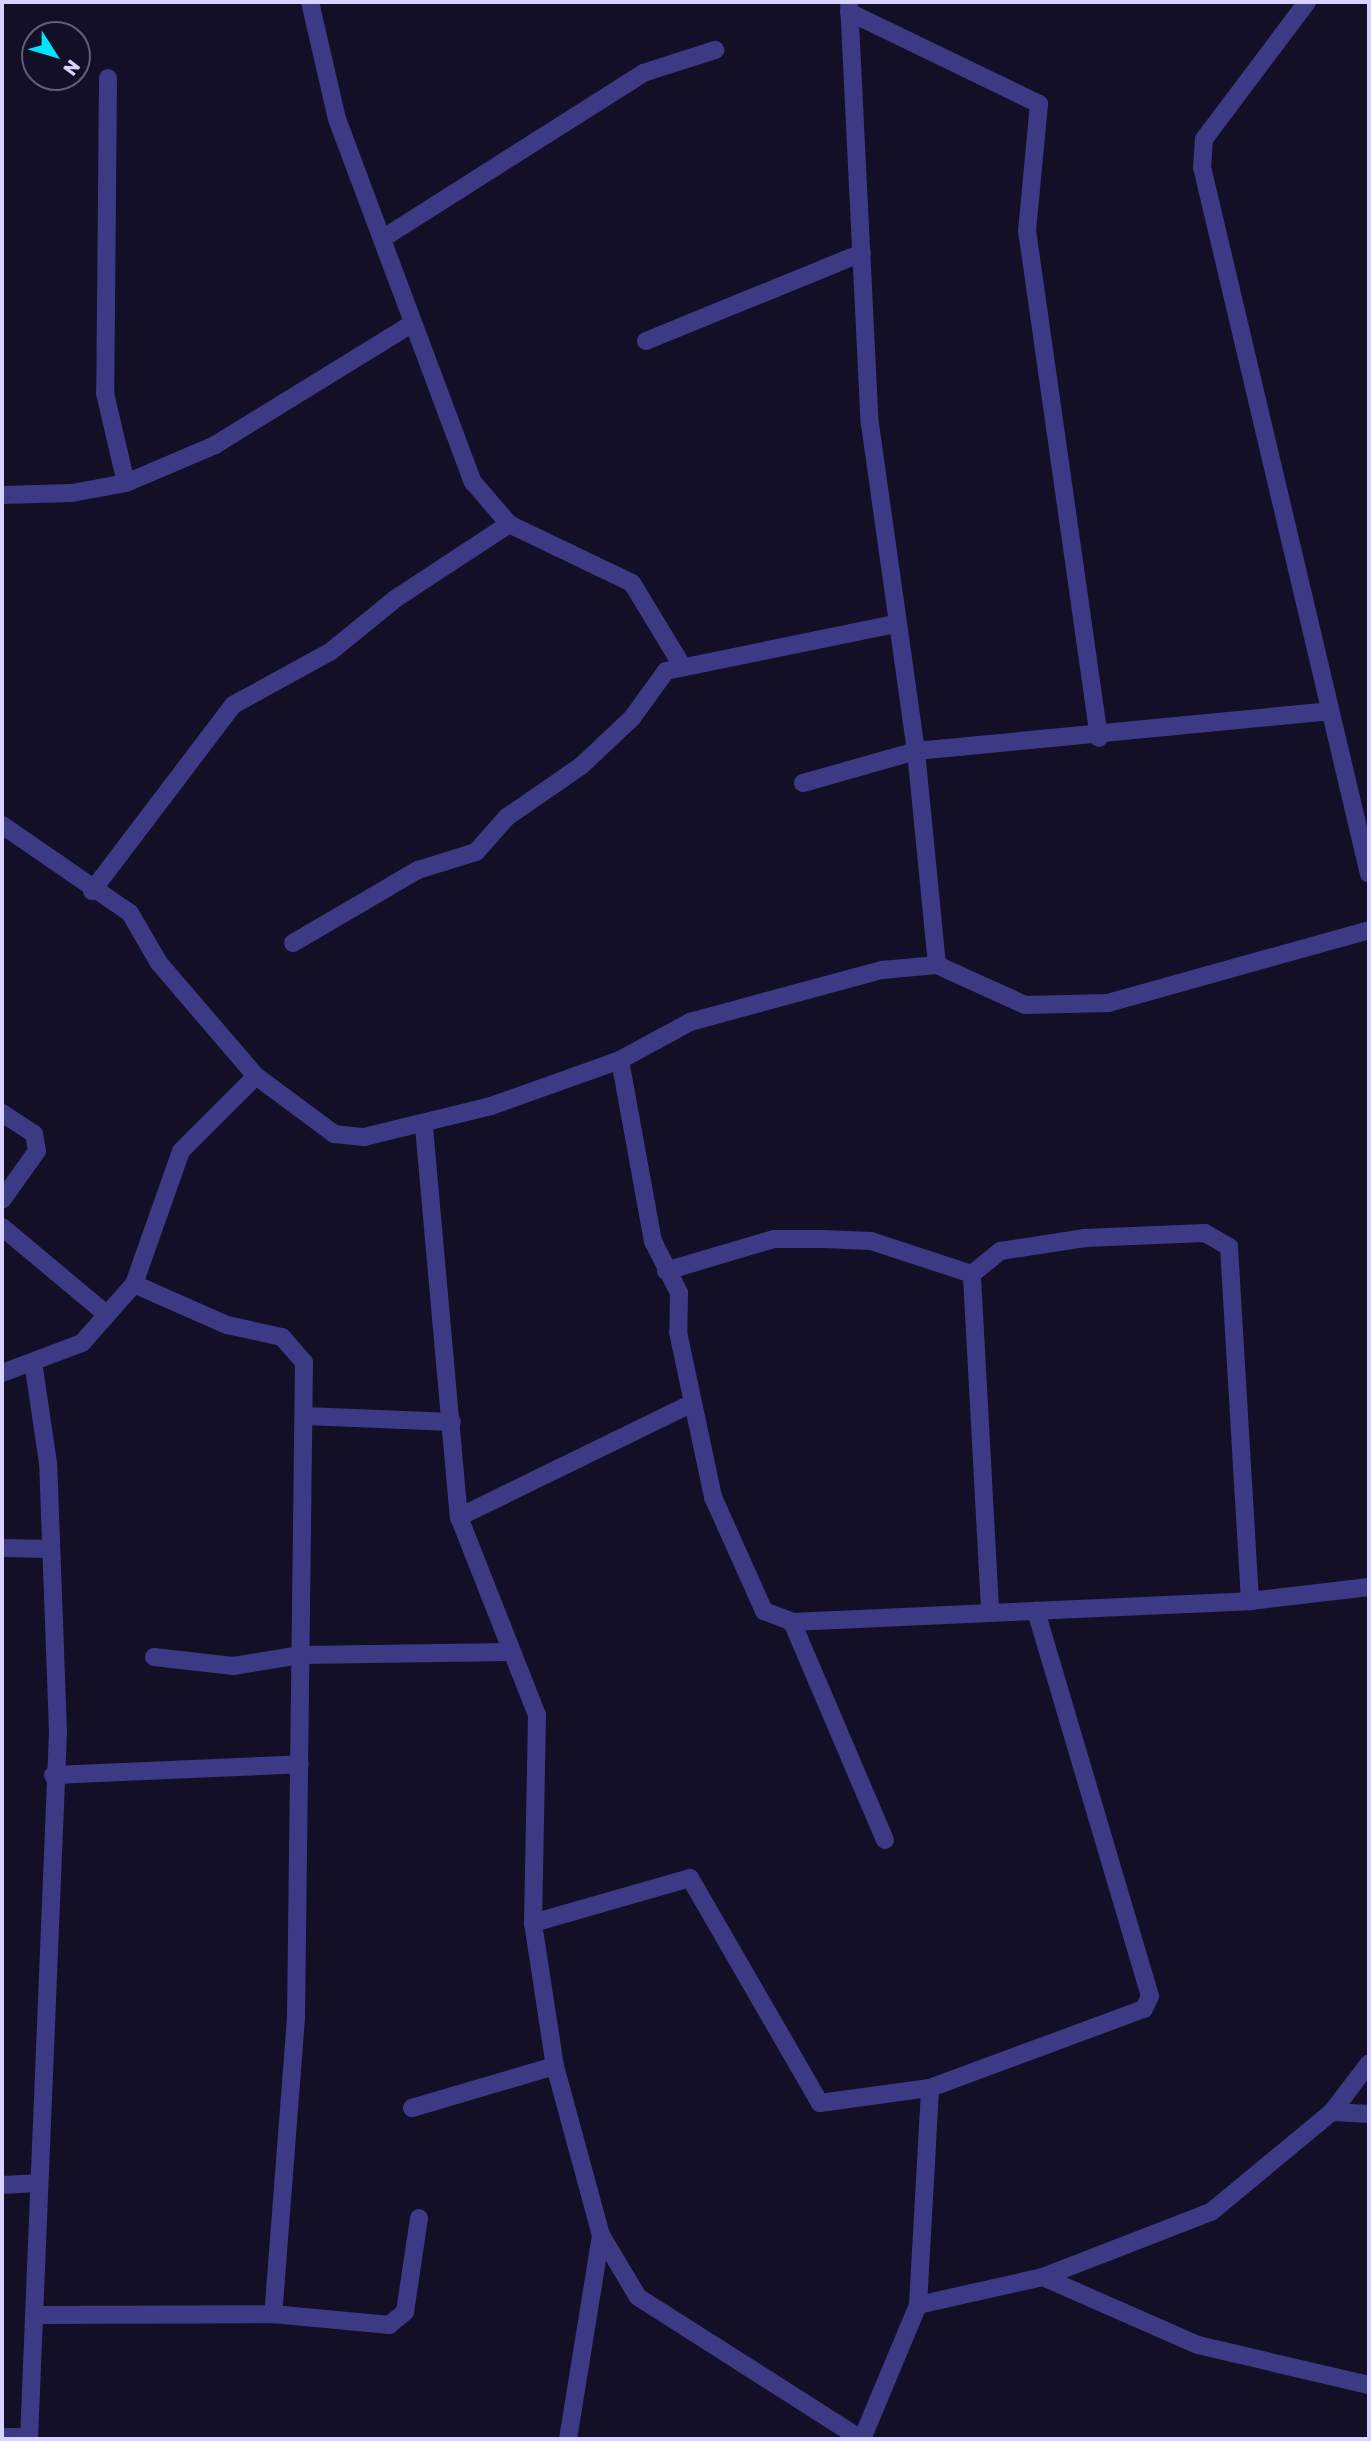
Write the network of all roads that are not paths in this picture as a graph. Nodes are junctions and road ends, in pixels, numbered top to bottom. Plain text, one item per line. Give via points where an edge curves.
1 (310, 2) edge
2 (1307, 2) edge
3 (849, 7) edge
4 (715, 50) dead end
5 (108, 78) dead end
6 (384, 237) junction
7 (862, 253) junction
8 (412, 324) junction
9 (646, 341) dead end
10 (125, 483) junction
11 (2, 495) edge
12 (509, 524) junction
13 (894, 624) junction
14 (681, 664) junction
15 (1329, 710) junction
16 (1099, 738) junction
17 (916, 751) junction
18 (803, 783) dead end
19 (2, 825) edge
20 (1369, 874) edge
21 (92, 891) junction
22 (1369, 930) edge
23 (293, 943) dead end
24 (937, 965) junction
25 (620, 1060) junction
26 (256, 1076) junction
27 (2, 1113) edge
28 (424, 1127) junction
29 (2, 1200) edge
30 (2, 1227) edge
31 (666, 1271) junction
32 (972, 1274) junction
33 (134, 1284) junction
34 (105, 1313) junction
35 (33, 1362) junction
36 (2, 1373) edge
37 (691, 1404) junction
38 (305, 1416) junction
39 (452, 1422) junction
40 (459, 1517) junction
41 (2, 1548) edge
42 (51, 1549) junction
43 (1369, 1587) edge
44 (1250, 1601) junction
45 (990, 1609) junction
46 (1036, 1609) junction
47 (792, 1622) junction
48 (512, 1652) junction
49 (301, 1655) junction
50 (154, 1657) dead end
51 (299, 1764) junction
52 (53, 1775) junction
53 (885, 1839) dead end
54 (533, 1923) junction
55 (1369, 2063) edge
56 (555, 2067) junction
57 (930, 2088) junction
58 (412, 2108) dead end
59 (1332, 2112) junction
60 (1369, 2114) edge
61 (38, 2183) junction
62 (2, 2185) edge
63 (419, 2218) dead end
64 (601, 2235) junction
65 (1044, 2277) junction
66 (918, 2305) junction
67 (273, 2314) junction
68 (37, 2315) junction
69 (1369, 2385) edge
70 (2, 2437) edge
71 (29, 2438) edge
72 (568, 2439) edge
73 (861, 2439) edge

1 - 6 street via 337,119
2 - 15 street via 1205,139 1202,167
3 - 7 street
3 - 16 street via 1039,104 1027,230
4 - 6 street via 643,73
5 - 10 street via 105,393
6 - 8 street
7 - 9 street
7 - 13 street via 870,424
8 - 10 street via 215,445
8 - 12 street via 472,482
10 - 11 street via 72,493
12 - 14 street via 632,583
12 - 21 street via 395,599 330,652 233,705
13 - 14 street
13 - 17 street
14 - 23 street via 666,671 632,719 581,766 507,817 476,852 418,870
15 - 16 street
15 - 20 street
16 - 17 street
17 - 18 street
17 - 24 street
19 - 21 street
21 - 26 street via 130,913 159,963
22 - 24 street via 1108,1003 1025,1005
24 - 25 street via 882,970 690,1022
25 - 28 street
25 - 31 street via 653,1241
26 - 28 street via 334,1134 365,1138
26 - 33 street via 181,1151
27 - 29 street via 34,1134 37,1151
28 - 39 street
30 - 34 street
31 - 32 street via 774,1239 823,1239 871,1241
31 - 37 street via 679,1293 678,1332
32 - 44 street via 1000,1251 1086,1238 1205,1233 1224,1241
32 - 45 street
33 - 34 street
33 - 38 street via 227,1325 282,1337 304,1362
34 - 35 street via 82,1343
35 - 36 street
35 - 42 street via 48,1463
37 - 40 street
37 - 47 street via 713,1497 764,1611
38 - 39 street
38 - 49 street via 297,1549
39 - 40 street
40 - 48 street
41 - 42 street
42 - 52 street via 58,1732
43 - 44 street
44 - 46 street
45 - 46 street
45 - 47 street
46 - 57 street via 1150,1996 1144,2009
47 - 53 street
48 - 49 street
48 - 54 street via 537,1715
49 - 50 street via 233,1666
49 - 51 street
51 - 52 street
51 - 67 street via 296,2018
52 - 61 street
54 - 56 street
54 - 57 street via 690,1878 820,2103
55 - 59 street
56 - 58 street
56 - 64 street
57 - 66 street
59 - 60 street
59 - 65 street via 1211,2212
61 - 62 street
61 - 68 street
63 - 67 street via 405,2312 396,2323
64 - 72 street
64 - 73 street via 638,2297
65 - 66 street
65 - 69 street via 1198,2345
66 - 73 street
67 - 68 street
68 - 71 street
70 - 71 street

